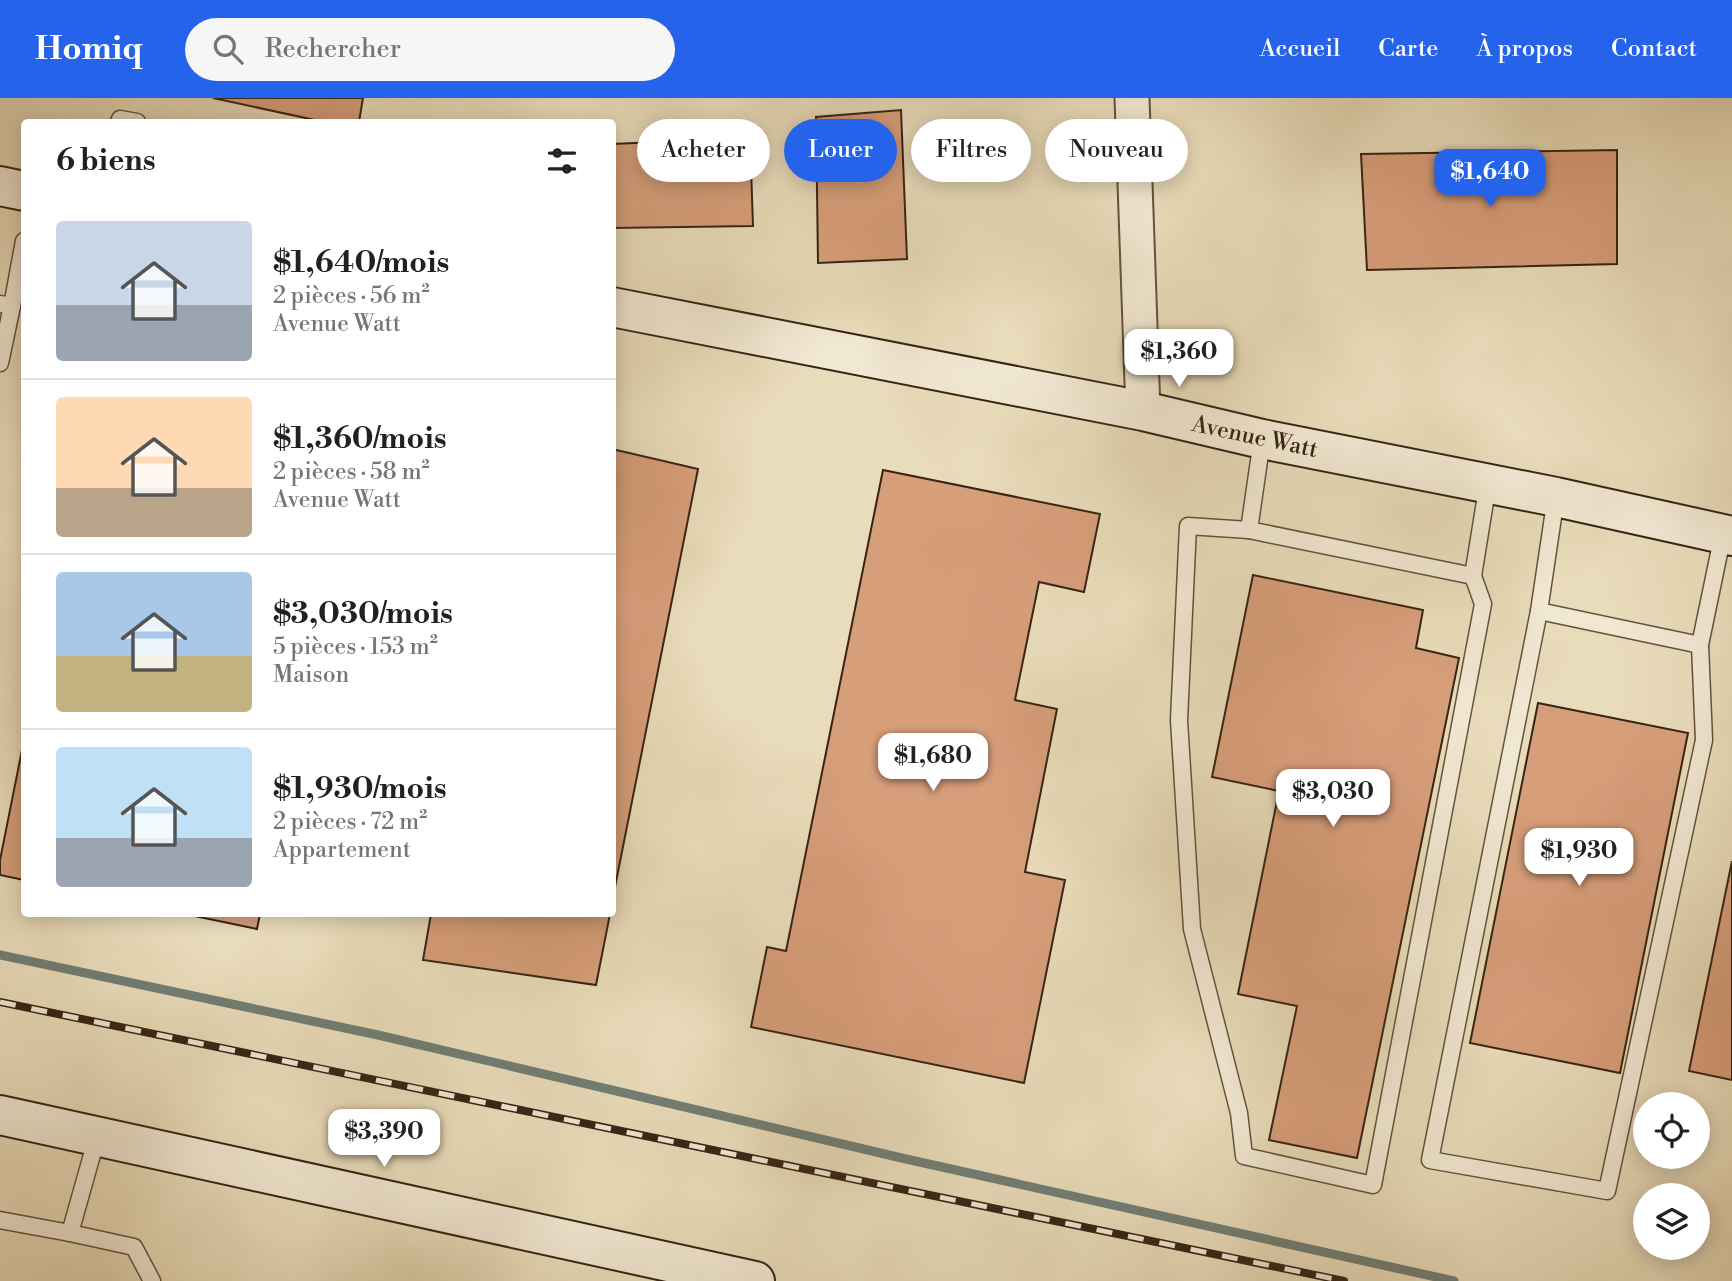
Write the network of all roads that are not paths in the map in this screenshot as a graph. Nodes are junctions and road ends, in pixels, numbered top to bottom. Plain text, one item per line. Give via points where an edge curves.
1 (1132, 98) edge
2 (0, 186) edge
3 (21, 190) edge
4 (21, 252) edge
5 (6, 305) edge
6 (616, 308) edge
7 (0, 363) edge
8 (1143, 411) junction
9 (1262, 439) junction
10 (1488, 483) junction
11 (1556, 496) junction
12 (1249, 530) junction
13 (1728, 535) edge
14 (1473, 576) junction
15 (1539, 611) junction
16 (1700, 645) junction
17 (0, 1115) edge
18 (97, 1136) junction
19 (0, 1220) edge
20 (70, 1233) junction
21 (152, 1281) edge
22 (755, 1281) edge

1 - 8 street
2 - 3 street
4 - 5 lane
5 - 7 lane
6 - 8 street, Avenue Watt
8 - 9 street, Avenue Watt
9 - 10 street, Avenue Watt
9 - 12 lane
10 - 11 street, Avenue Watt
10 - 14 lane
11 - 13 street, Avenue Watt
11 - 15 lane
12 - 14 lane
12 - 14 lane via 1188,526 1179,720 1192,929 1239,1113 1244,1156 1373,1185 1483,604
13 - 16 lane
15 - 16 lane
15 - 16 lane via 1430,1160 1607,1191 1704,740
17 - 18 street
18 - 20 lane
18 - 22 street
19 - 20 lane
20 - 21 lane via 134,1247

